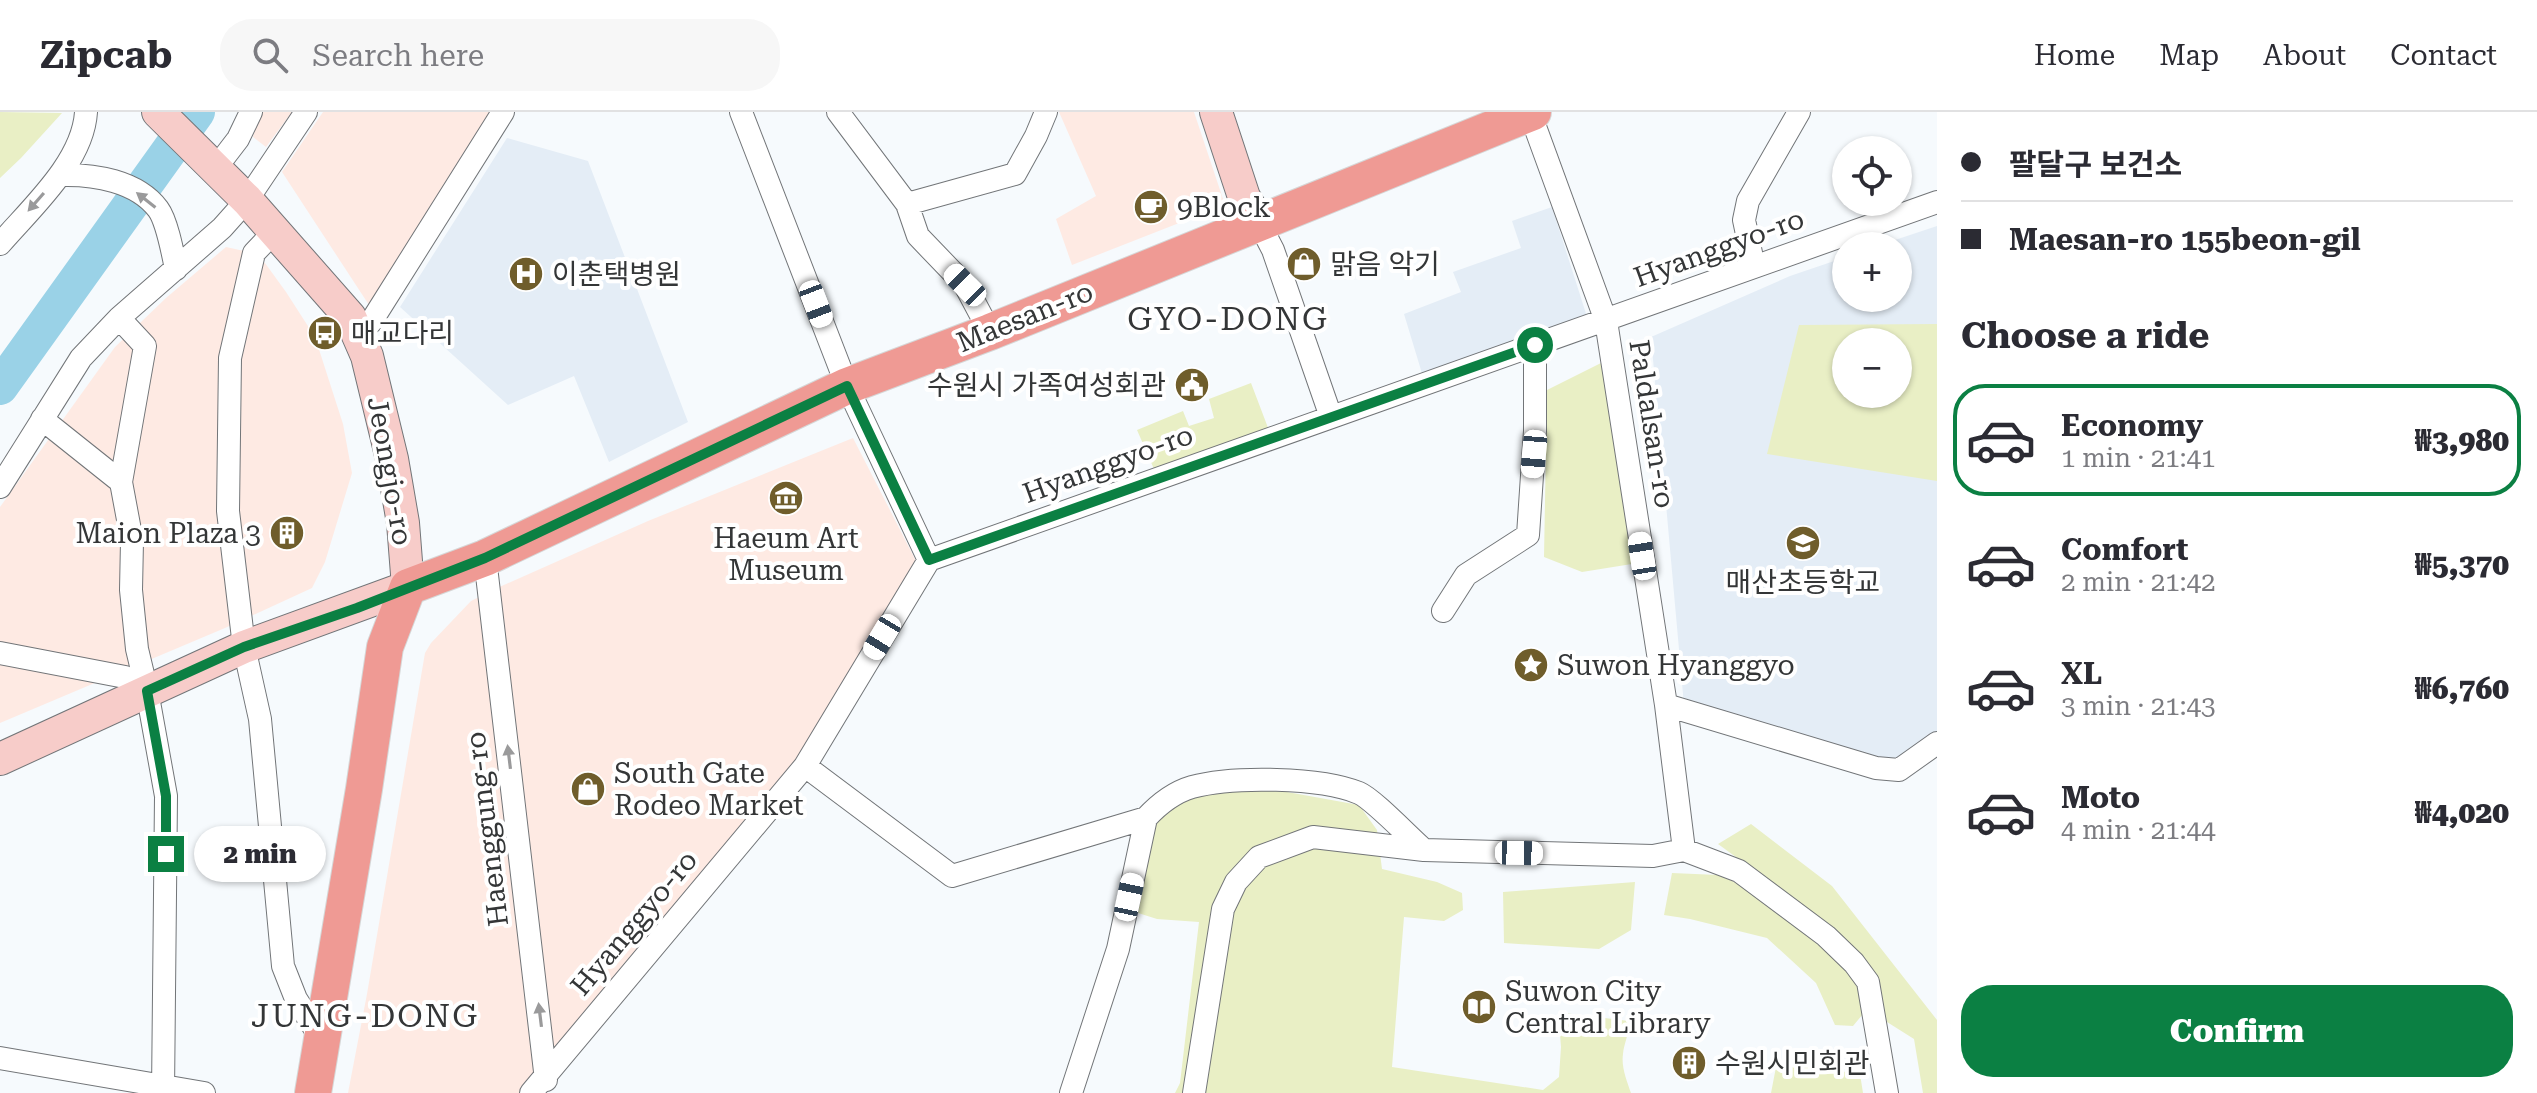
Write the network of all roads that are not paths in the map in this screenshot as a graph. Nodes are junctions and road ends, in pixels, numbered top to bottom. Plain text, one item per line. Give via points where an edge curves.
1 (86, 112) edge
2 (251, 112) edge
3 (306, 112) edge
4 (503, 112) edge
5 (741, 112) edge
6 (838, 112) edge
7 (1046, 112) edge
8 (1216, 112) edge
9 (1799, 112) edge
10 (159, 113) edge
11 (1532, 113) edge
12 (212, 166) junction
13 (61, 175) junction
14 (247, 200) junction
15 (1937, 202) edge
16 (907, 204) junction
17 (1258, 221) junction
18 (274, 232) junction
19 (0, 244) edge
20 (1754, 267) junction
21 (176, 269) junction
22 (119, 318) junction
23 (1606, 321) junction
24 (357, 332) junction
25 (990, 332) junction
26 (1535, 345) junction
27 (847, 386) junction
28 (1331, 417) junction
29 (42, 419) junction
30 (121, 482) junction
31 (0, 487) edge
32 (485, 558) junction
33 (929, 560) junction
34 (408, 587) junction
35 (1443, 611) dead end
36 (244, 647) junction
37 (0, 653) edge
38 (147, 691) junction
39 (1666, 705) junction
40 (1937, 743) edge
41 (0, 759) edge
42 (805, 766) junction
43 (1146, 818) junction
44 (1424, 850) junction
45 (1684, 850) junction
46 (322, 1040) junction
47 (0, 1058) edge
48 (546, 1083) edge
49 (164, 1089) edge
50 (204, 1093) edge
51 (313, 1093) edge
52 (531, 1093) edge
53 (1071, 1093) edge
54 (1194, 1093) edge
55 (1887, 1093) edge

1 - 13 street via 86,126
2 - 12 street via 238,139
3 - 14 street
4 - 24 street via 371,322
5 - 27 street
6 - 16 street
7 - 16 street via 1015,174
8 - 17 street via 1244,197
9 - 20 street via 1748,201 1744,220
10 - 12 street, Jeongjo-ro
11 - 17 main road, Maesan-ro
11 - 23 street, Paldalsan-ro
12 - 14 street, Jeongjo-ro
13 -> 19 street
21 -> 13 street via 159,210 143,196 84,174
14 - 18 street, Jeongjo-ro
14 - 21 street
15 - 20 street, Hyanggyo-ro
16 - 25 street via 918,236 965,285
17 - 25 main road, Maesan-ro
17 - 28 street
18 - 24 street, Jeongjo-ro via 350,317
18 - 36 street via 254,253 230,358 228,511
20 - 23 street, Hyanggyo-ro
21 - 22 street
22 - 29 street via 81,358
22 - 30 street via 145,346
23 - 26 street, Hyanggyo-ro
23 - 39 street, Paldalsan-ro
24 - 34 street, Jeongjo-ro via 392,459
25 - 27 main road, Maesan-ro
26 - 28 street, Hyanggyo-ro
26 - 35 street via 1528,535 1466,575
27 - 32 main road, Maesan-ro
27 - 33 street
28 - 33 street, Hyanggyo-ro
29 - 30 street
29 - 31 street
30 - 38 street via 132,541 137,649
32 - 34 main road, Maesan-ro
48 -> 32 street, Haenggung-ro
33 - 42 street, Hyanggyo-ro
34 - 36 street, Maesan-ro
34 - 46 main road, Jeongjo-ro via 385,647
36 - 38 street, Maesan-ro
36 - 46 street via 260,719 283,966
37 - 38 street via 125,677
38 - 41 street, Maesan-ro
38 - 49 street via 166,796
39 - 40 street via 1876,768 1899,770
39 - 45 street, Paldalsan-ro
42 - 43 street via 952,876
42 - 48 street, Hyanggyo-ro
43 - 44 street via 1158,805 1191,788 1237,780 1324,784 1361,793
43 - 53 street via 1118,949
44 - 45 street via 1653,856
44 - 54 street via 1313,837 1259,857 1236,882 1223,909
45 - 55 street via 1739,871 1854,963 1868,982
46 - 51 main road, Jeongjo-ro
47 - 49 street
48 - 52 street, Hyanggyo-ro
49 - 50 street

